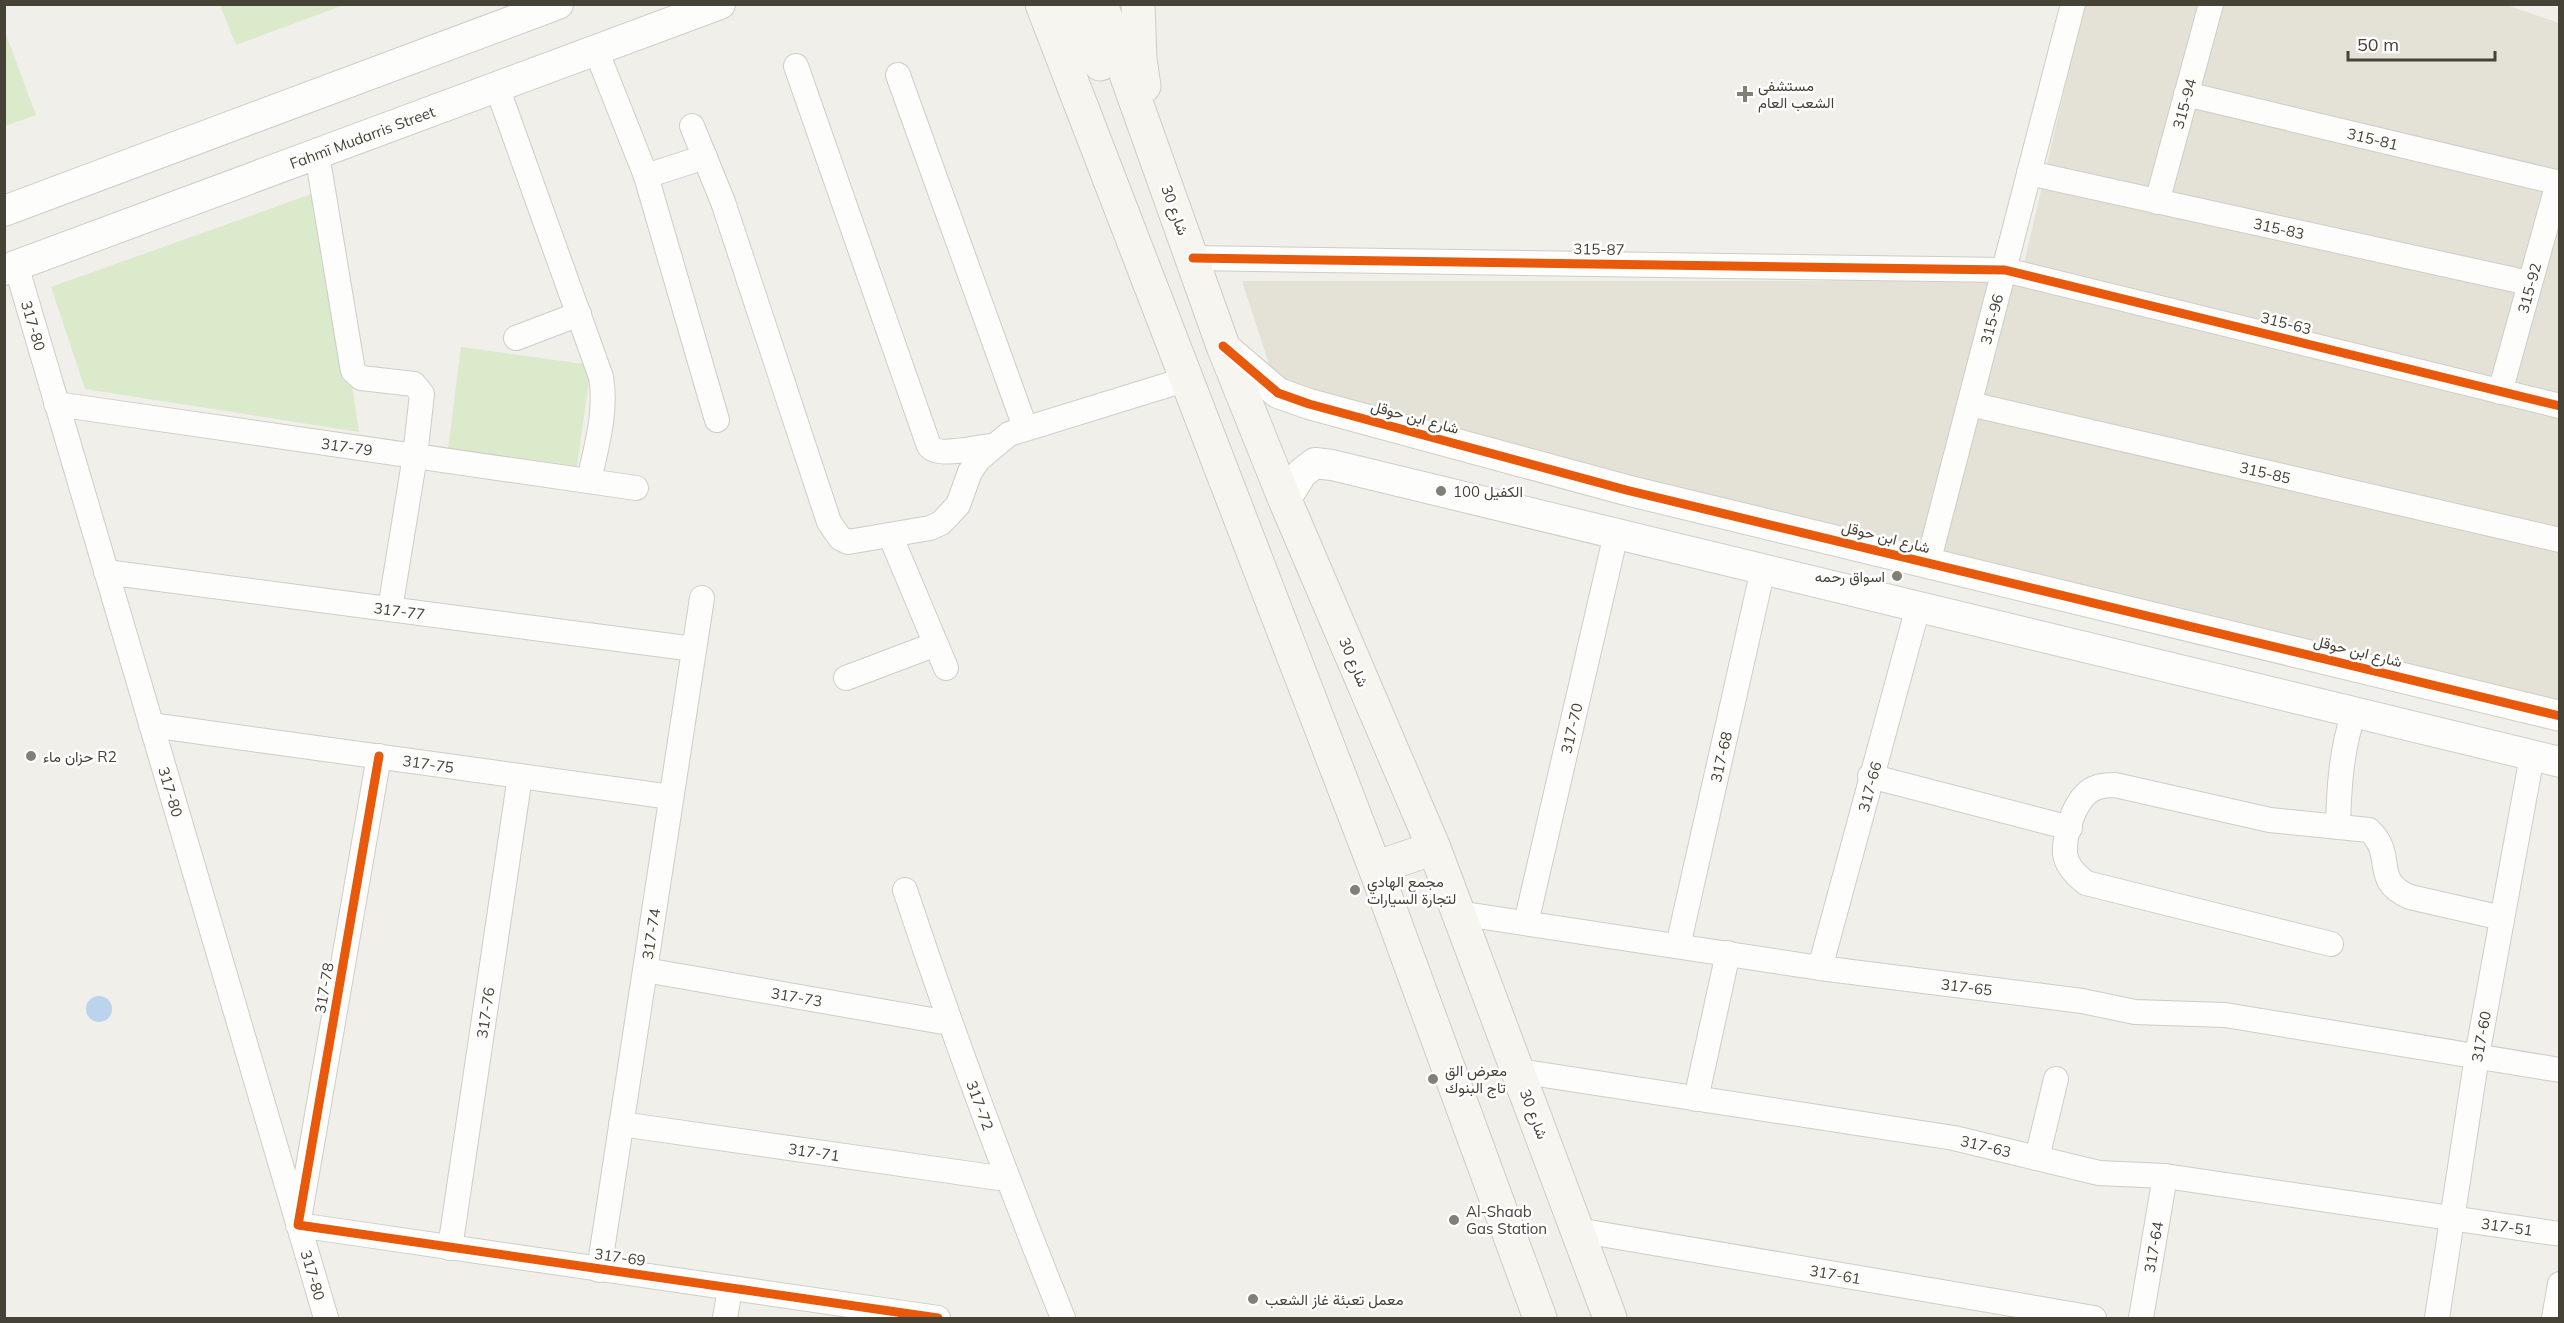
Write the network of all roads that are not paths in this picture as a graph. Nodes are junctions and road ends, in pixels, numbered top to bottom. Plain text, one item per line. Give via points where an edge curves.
1 (558, 4) edge
2 (720, 4) edge
3 (1018, 4) edge
4 (1042, 4) edge
5 (1076, 4) edge
6 (1101, 4) edge
7 (1138, 4) edge
8 (2073, 4) edge
9 (2211, 4) edge
10 (596, 50) junction
11 (796, 66) dead end
12 (898, 75) dead end
13 (497, 87) junction
14 (2186, 94) junction
15 (1079, 96) junction
16 (692, 126) dead end
17 (1152, 147) junction
18 (317, 154) junction
19 (705, 157) junction
20 (2030, 174) junction
21 (646, 176) junction
22 (2559, 183) edge
23 (2157, 202) junction
24 (4, 211) edge
25 (1176, 213) junction
26 (1193, 258) junction
27 (10, 268) edge
28 (2005, 270) junction
29 (2529, 283) junction
30 (579, 314) junction
31 (516, 338) dead end
32 (1223, 346) junction
33 (1187, 379) junction
34 (2500, 392) junction
35 (56, 404) junction
36 (1970, 404) junction
37 (2559, 406) edge
38 (717, 420) dead end
39 (1025, 427) junction
40 (993, 446) junction
41 (415, 456) junction
42 (589, 481) junction
43 (636, 488) dead end
44 (1285, 500) junction
45 (1616, 534) junction
46 (890, 535) junction
47 (2559, 540) edge
48 (1928, 563) junction
49 (1763, 569) junction
50 (106, 572) junction
51 (702, 598) dead end
52 (1918, 607) junction
53 (390, 609) junction
54 (936, 644) junction
55 (694, 649) junction
56 (946, 668) dead end
57 (846, 678) dead end
58 (2424, 683) junction
59 (2354, 712) junction
60 (2559, 716) edge
61 (151, 725) junction
62 (2414, 727) junction
63 (379, 756) junction
64 (2546, 759) edge
65 (520, 776) junction
66 (1870, 776) junction
67 (671, 796) junction
68 (2338, 827) junction
69 (2070, 828) junction
70 (1434, 848) junction
71 (1375, 868) junction
72 (905, 890) dead end
73 (1458, 913) junction
74 (2502, 918) junction
75 (1526, 923) junction
76 (2331, 944) dead end
77 (1678, 946) junction
78 (1728, 953) junction
79 (1820, 968) junction
80 (645, 970) junction
81 (950, 1023) junction
82 (2477, 1056) junction
83 (2559, 1070) edge
84 (1518, 1071) junction
85 (2056, 1079) dead end
86 (1696, 1099) junction
87 (621, 1124) junction
88 (2037, 1158) junction
89 (2165, 1176) junction
90 (1006, 1179) junction
91 (2454, 1217) junction
92 (298, 1226) junction
93 (1577, 1230) junction
94 (2559, 1234) edge
95 (450, 1248) junction
96 (599, 1269) junction
97 (2559, 1284) edge
98 (730, 1288) junction
99 (326, 1318) edge
100 (725, 1318) edge
101 (938, 1318) edge
102 (1063, 1318) edge
103 (1540, 1318) edge
104 (1610, 1318) edge
105 (2094, 1318) edge
106 (2141, 1318) edge
107 (2437, 1318) edge
108 (2554, 1318) edge

1 - 24 street
2 - 10 street, Fahmī Mudarris Street
3 - 15 main road
4 - 15 main road
5 - 25 main road via 1129,133
6 - 17 main road, شارع 30
7 - 17 main road via 1140,59
8 - 20 street, 315-96
9 - 14 street, 315-94
10 - 13 street, Fahmī Mudarris Street
10 - 21 street
11 - 40 street via 928,446 945,453
12 - 39 street
13 - 18 street, Fahmī Mudarris Street
13 - 30 street
14 - 22 street, 315-81
14 - 23 street, 315-94
15 - 33 main road
16 - 19 street
17 - 25 main road, شارع 30
18 - 27 street, Fahmī Mudarris Street
18 - 41 street via 353,371 361,378 414,384 422,394
19 - 21 street
19 - 46 street via 829,522 848,542
20 - 23 street, 315-83
20 - 28 street, 315-96
21 - 38 street
22 - 29 street, 315-92
23 - 29 street, 315-83
25 - 26 main road, شارع 30
26 - 28 street, 315-87
26 - 32 main road, شارع 30
27 - 35 street, 317-80
28 - 34 street, 315-63
28 - 36 street, 315-96
29 - 34 street, 315-92
30 - 31 street
30 - 42 street via 602,377 604,397
32 - 44 main road, شارع 30
32 - 48 street, شارع ابن حوقل via 1278,393 1309,404 1626,490
33 - 39 street
33 - 71 main road
34 - 37 street, 315-63
35 - 41 street, 317-79
35 - 50 street, 317-80
36 - 47 street, 315-85
36 - 48 street, 315-96
39 - 40 street
40 - 46 street via 970,472 951,515 930,528
41 - 42 street, 317-79
41 - 53 street
42 - 43 street, 317-79
44 - 45 street via 1302,473 1314,463
44 - 70 main road, شارع 30
45 - 49 street
45 - 75 street, 317-70
46 - 54 street
48 - 58 street, شارع ابن حوقل
49 - 52 street
49 - 77 street, 317-68
50 - 53 street, 317-77
50 - 61 street, 317-80
51 - 55 street, 317-74
52 - 59 street
52 - 66 street, 317-66
53 - 55 street, 317-77
54 - 56 street
54 - 57 street
55 - 67 street, 317-74
58 - 60 street, شارع ابن حوقل
58 - 62 street
59 - 62 street
59 - 68 street via 2344,742
61 - 63 street, 317-75
61 - 92 street, 317-80
62 - 64 street
63 - 65 street, 317-75
63 - 92 street, 317-78
64 - 74 street, 317-60
65 - 67 street, 317-75
65 - 95 street, 317-76
66 - 69 street
66 - 79 street, 317-66
67 - 80 street, 317-74
68 - 69 street via 2270,820 2115,785 2100,785 2078,804
68 - 74 street via 2369,830 2379,838 2388,882 2396,891
69 - 76 street via 2065,853 2076,876 2086,883
70 - 71 main road
70 - 73 main road, شارع 30
71 - 103 main road
72 - 81 street, 317-72
73 - 75 street, 317-65
73 - 84 main road, شارع 30
74 - 82 street, 317-60
75 - 77 street, 317-65
77 - 78 street, 317-65
78 - 79 street, 317-65
78 - 86 street
79 - 82 street, 317-65 via 2082,1001 2135,1012 2225,1015
80 - 81 street, 317-73
80 - 87 street, 317-74
81 - 90 street, 317-72
82 - 83 street, 317-65
82 - 91 street, 317-60
84 - 86 street, 317-63
84 - 93 main road, شارع 30
85 - 88 street
86 - 88 street, 317-63 via 1954,1138
87 - 90 street, 317-71
87 - 96 street, 317-74
88 - 89 street, 317-63 via 2099,1173
89 - 91 street, 317-63
89 - 106 street, 317-64
90 - 102 street, 317-72
91 - 94 street, 317-51
91 - 107 street, 317-60
92 - 95 street, 317-69
92 - 99 street, 317-80
93 - 104 main road, شارع 30
93 - 105 street, 317-61
95 - 96 street, 317-69
96 - 98 street, 317-69
97 - 108 street
98 - 100 street
98 - 101 street, 317-69

